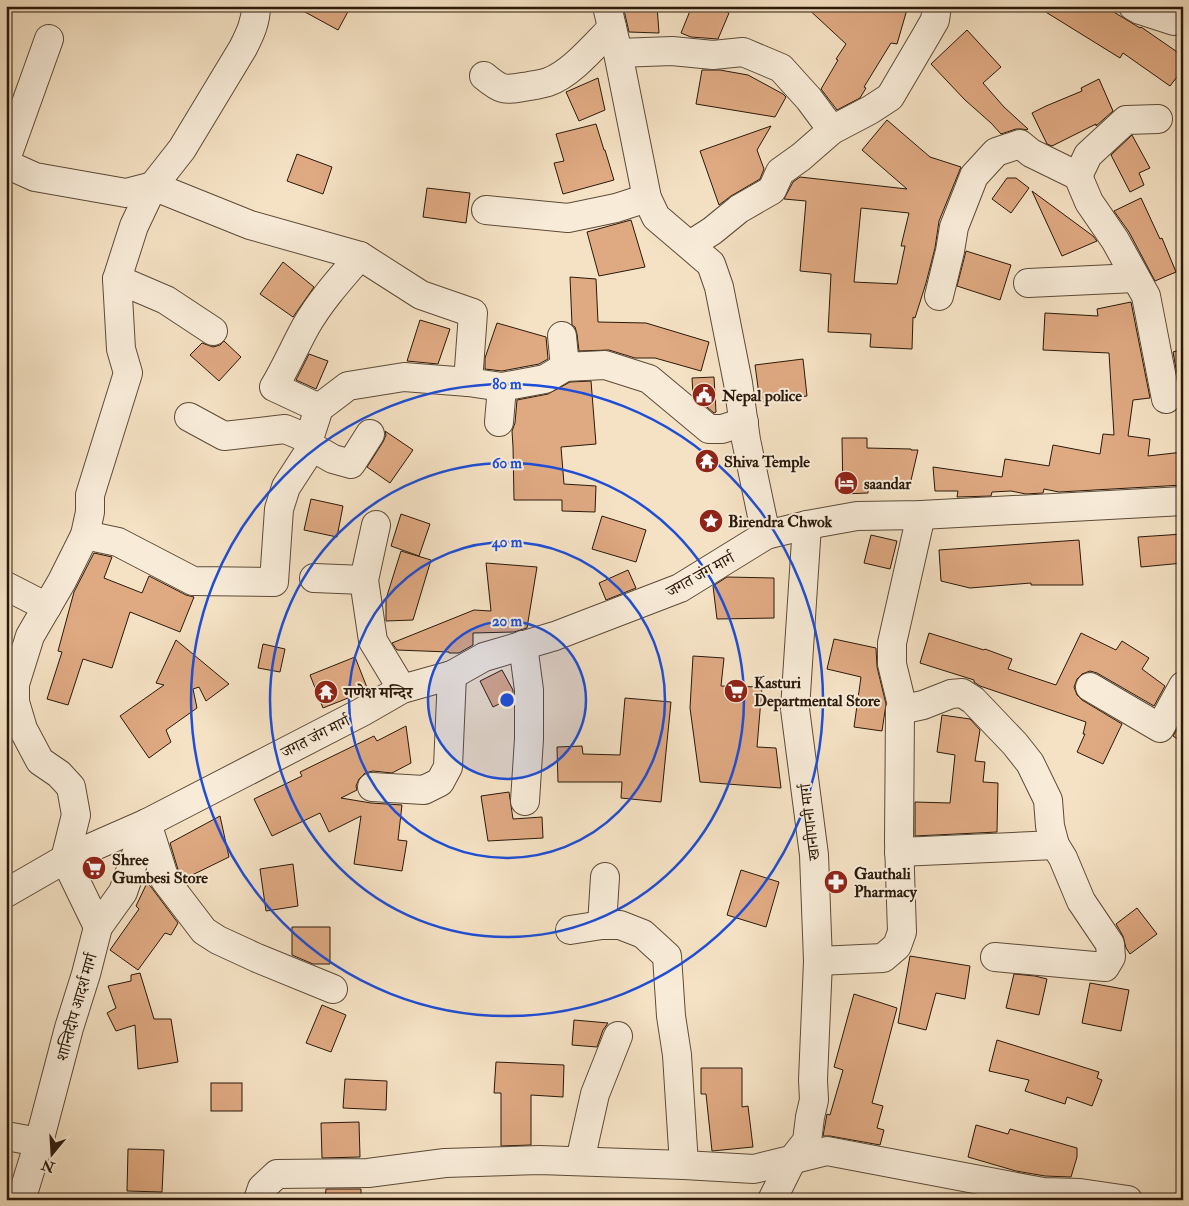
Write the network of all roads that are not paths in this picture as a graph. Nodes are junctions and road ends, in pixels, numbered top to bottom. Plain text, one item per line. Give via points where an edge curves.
1 (256, 6) edge
2 (937, 6) edge
3 (1133, 6) edge
4 (1183, 14) edge
5 (612, 29) edge
6 (49, 39) dead end
7 (484, 76) dead end
8 (1158, 119) dead end
9 (832, 130) junction
10 (6, 158) edge
11 (6, 164) edge
12 (1078, 176) junction
13 (153, 186) junction
14 (647, 198) junction
15 (486, 210) dead end
16 (690, 245) junction
17 (360, 256) junction
18 (1135, 278) junction
19 (116, 279) junction
20 (1028, 283) dead end
21 (939, 296) dead end
22 (213, 331) dead end
23 (562, 336) dead end
24 (565, 367) junction
25 (468, 382) junction
26 (502, 387) junction
27 (1166, 399) dead end
28 (320, 408) junction
29 (189, 417) dead end
30 (499, 422) dead end
31 (744, 422) junction
32 (370, 434) dead end
33 (311, 443) junction
34 (1183, 501) edge
35 (921, 515) junction
36 (376, 525) dead end
37 (807, 525) junction
38 (766, 535) junction
39 (85, 536) junction
40 (314, 578) dead end
41 (364, 580) junction
42 (6, 586) edge
43 (47, 606) junction
44 (523, 645) junction
45 (452, 675) junction
46 (1183, 686) edge
47 (1090, 687) dead end
48 (402, 689) junction
49 (900, 710) junction
50 (372, 787) dead end
51 (524, 801) dead end
52 (147, 823) junction
53 (1055, 845) junction
54 (899, 852) junction
55 (65, 858) junction
56 (604, 876) dead end
57 (6, 893) edge
58 (602, 924) junction
59 (98, 927) junction
60 (570, 930) dead end
61 (995, 957) dead end
62 (818, 961) junction
63 (333, 989) dead end
64 (618, 1036) dead end
65 (6, 1136) edge
66 (39, 1142) junction
67 (792, 1160) junction
68 (580, 1161) junction
69 (684, 1165) junction
70 (1042, 1196) edge
71 (21, 1200) edge
72 (258, 1200) edge
73 (772, 1200) edge
74 (1128, 1200) edge

1 - 13 street via 251,32 243,48 182,149
2 - 9 street via 928,34 890,97
3 - 4 street via 1174,21
5 - 7 street via 565,74 548,82 508,90
5 - 9 street via 672,51 712,55 743,52 781,68
5 - 14 street
6 - 10 street
8 - 12 street via 1126,120 1088,155
9 - 16 street via 780,172 772,190 739,209
11 - 13 street via 36,176 126,193
12 - 18 street via 1089,202 1115,240
12 - 21 street via 1031,153 1020,144 996,152 974,176 954,227
13 - 17 street via 250,225
13 - 19 street via 134,226
14 - 15 street via 568,218
14 - 16 street via 656,216
16 - 31 street via 711,264 719,287
17 - 25 street via 421,295 473,313
17 - 28 street via 306,326 274,387
18 - 20 street
18 - 27 street via 1146,296
19 - 22 street via 166,300
19 - 39 street via 121,349 128,373 90,495
23 - 24 street
24 - 26 street via 545,379
24 - 31 street via 605,365 649,379 709,430
25 - 26 street
25 - 28 street via 404,377 348,386
26 - 30 street
28 - 33 street
29 - 33 street via 224,436 285,429
31 - 38 street
32 - 33 street via 351,464 333,459
33 - 39 street via 286,487 278,509 274,582 193,581 118,542
34 - 35 street, जगत जंग मार्ग
35 - 37 street, जगत जंग मार्ग via 857,516
35 - 49 street via 892,643 892,664 902,705
36 - 41 street
37 - 38 street, जगत जंग मार्ग
37 - 62 street, खानीपानी मार्ग via 795,709 814,855
38 - 44 street, जगत जंग मार्ग via 680,588
39 - 43 street
40 - 41 street
41 - 48 street via 373,641
42 - 43 street
43 - 55 street via 30,636 15,684 15,702 23,729 40,761 71,787 76,814
44 - 45 street, जगत जंग मार्ग via 484,657
44 - 51 street via 529,690
45 - 48 street, जगत जंग मार्ग
45 - 50 street via 448,767 440,782 424,790
46 - 47 street via 1160,728
48 - 52 street, जगत जंग मार्ग
49 - 53 street via 951,694 962,693 973,700 1030,764 1048,800
49 - 54 street
52 - 55 street, जगत जंग मार्ग
52 - 59 street, शान्तिदीप आदर्श मार्ग via 123,892
52 - 63 street via 165,880 204,930 257,958
53 - 54 street
53 - 61 street via 1081,901 1110,944 1111,957 1105,967
54 - 62 street via 902,932 897,946 883,958
55 - 57 street, जगत जंग मार्ग
55 - 59 street
56 - 58 street
58 - 60 street
58 - 69 street via 620,925 643,934 666,956
59 - 66 street, शान्तिदीप आदर्श मार्ग
62 - 67 street, खानीपानी मार्ग via 814,1100 807,1141
64 - 68 street via 595,1094
65 - 66 street
66 - 71 street, शान्तिदीप आदर्श मार्ग
67 - 69 street via 754,1169
67 - 70 street via 827,1151
67 - 73 street, खानीपानी मार्ग
68 - 69 street
68 - 72 street via 445,1162 368,1173 277,1174 262,1188
70 - 74 street via 1074,1192

